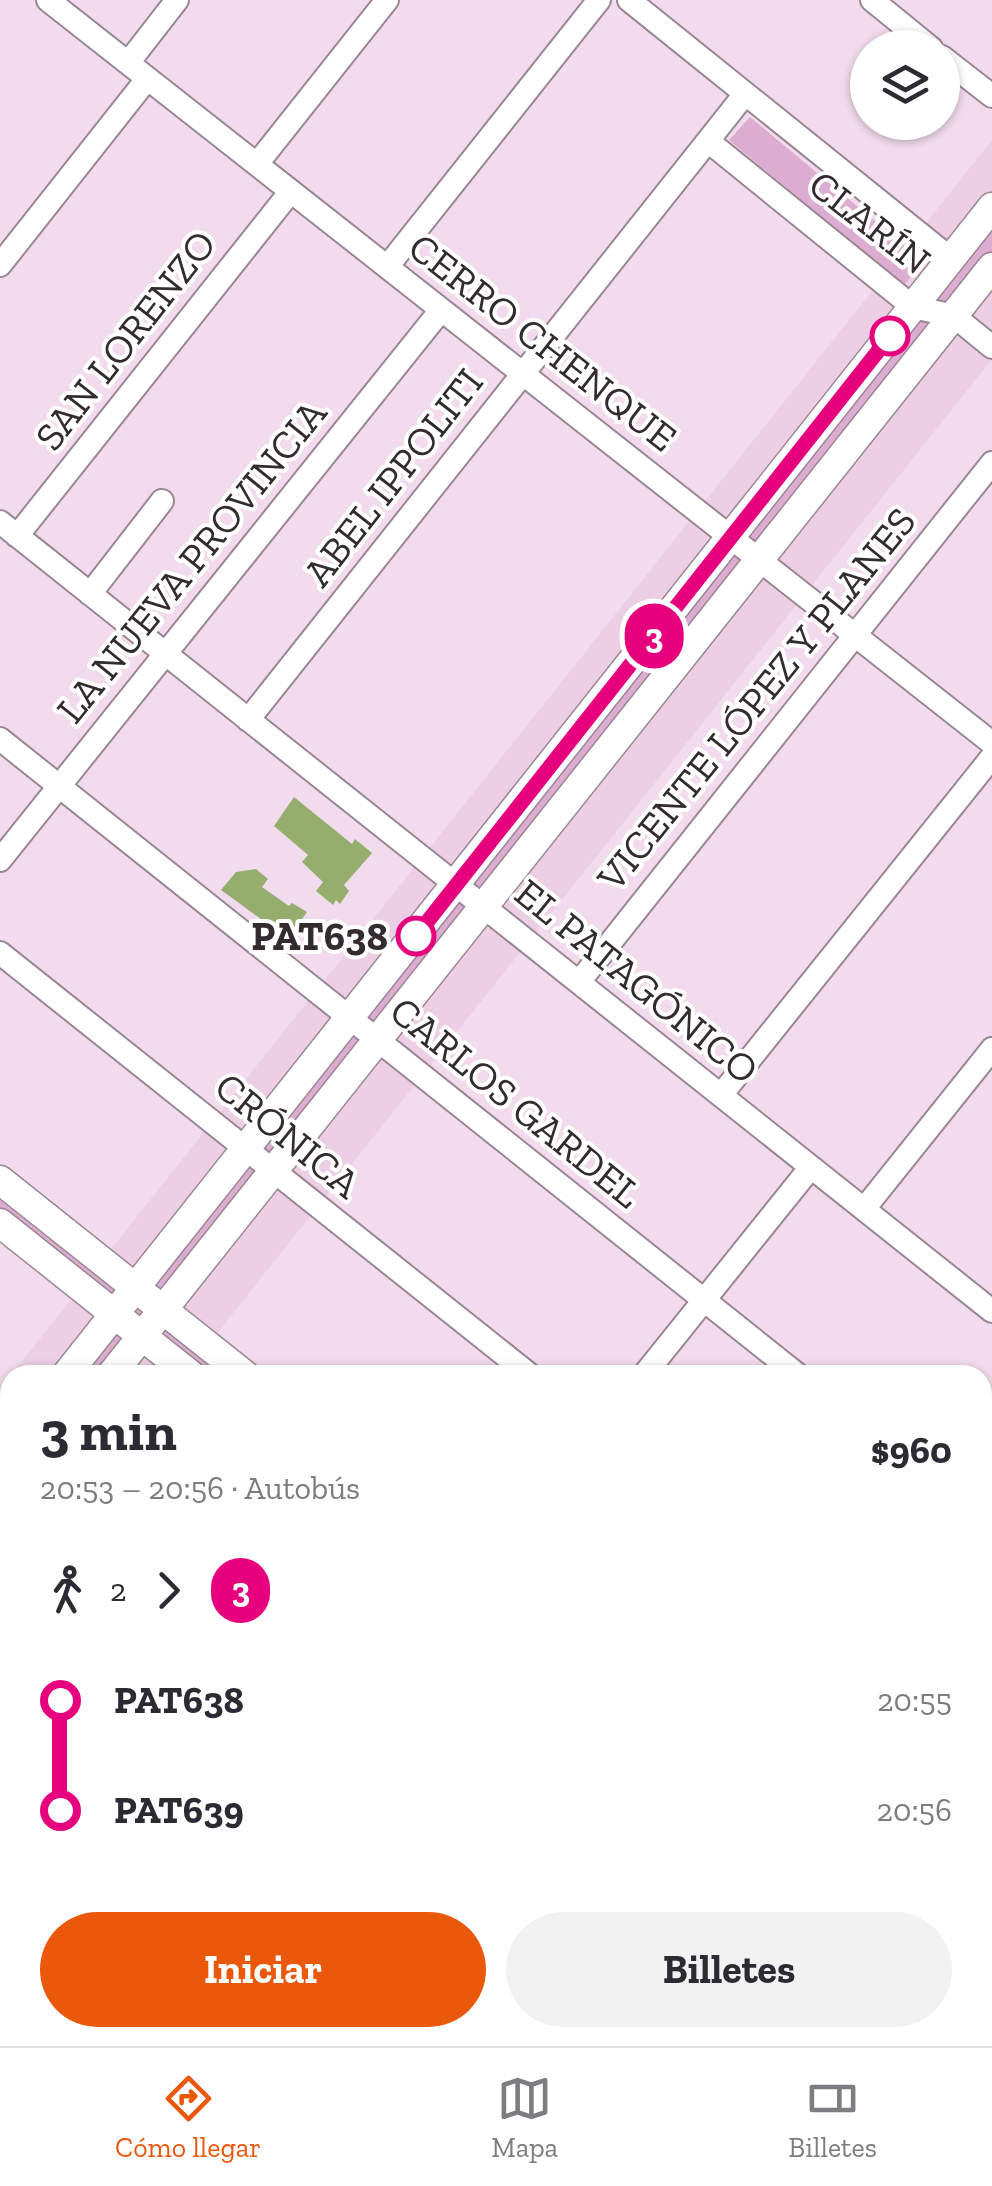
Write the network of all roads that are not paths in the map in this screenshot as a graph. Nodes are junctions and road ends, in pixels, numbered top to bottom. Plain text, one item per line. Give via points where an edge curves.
1 (48, 0) edge
2 (177, 0) edge
3 (386, 0) edge
4 (599, 0) edge
5 (629, 0) edge
6 (668, 0) edge
7 (872, 0) edge
8 (652, 19) junction
9 (909, 30) edge
10 (128, 63) junction
11 (960, 71) edge
12 (148, 78) junction
13 (746, 94) junction
14 (992, 96) edge
15 (708, 141) junction
16 (257, 164) junction
17 (291, 191) junction
18 (992, 208) edge
19 (951, 259) junction
20 (0, 265) edge
21 (387, 267) junction
22 (992, 267) edge
23 (913, 307) junction
24 (442, 310) junction
25 (954, 316) junction
26 (992, 348) edge
27 (523, 374) junction
28 (992, 463) edge
29 (162, 501) dead end
30 (9, 529) edge
31 (732, 538) junction
32 (758, 559) junction
33 (90, 594) junction
34 (854, 635) junction
35 (166, 654) junction
36 (248, 720) junction
37 (0, 738) edge
38 (992, 743) edge
39 (992, 757) edge
40 (60, 786) junction
41 (0, 860) edge
42 (456, 885) junction
43 (482, 906) junction
44 (0, 953) edge
45 (578, 982) junction
46 (351, 1018) junction
47 (376, 1038) junction
48 (992, 1049) edge
49 (721, 1095) junction
50 (244, 1147) junction
51 (810, 1166) junction
52 (274, 1171) junction
53 (0, 1180) edge
54 (864, 1209) junction
55 (0, 1223) edge
56 (135, 1287) junction
57 (704, 1300) junction
58 (162, 1308) junction
59 (992, 1311) edge
60 (114, 1314) junction
61 (141, 1335) junction
62 (74, 1365) edge
63 (118, 1365) edge
64 (178, 1365) edge
65 (233, 1365) edge
66 (517, 1365) edge
67 (652, 1365) edge
68 (785, 1365) edge

1 - 10 street, CERRO CHENQUE
2 - 10 street
3 - 16 street
4 - 21 street
5 - 8 street
6 - 8 street
7 - 9 street
8 - 13 street
10 - 12 street, CERRO CHENQUE
11 - 14 street
12 - 16 street, CERRO CHENQUE
12 - 20 street
13 - 15 street, ABEL IPPOLITI
13 - 19 street
15 - 23 street, CLARÍN
15 - 27 street, ABEL IPPOLITI
16 - 17 street, CERRO CHENQUE
17 - 21 street, CERRO CHENQUE
17 - 30 street, SAN LORENZO
18 - 19 main road
19 - 23 main road
21 - 24 street, CERRO CHENQUE
22 - 25 main road
23 - 25 street, CLARÍN
23 - 31 main road
24 - 27 street, CERRO CHENQUE
24 - 35 street, LA NUEVA PROVINCIA
25 - 26 street, CLARÍN
25 - 32 main road
27 - 31 street, CERRO CHENQUE
27 - 36 street, ABEL IPPOLITI
28 - 34 street, VICENTE LÓPEZ Y PLANES
29 - 33 street
30 - 33 street, EL PATAGÓNICO
31 - 32 street, CERRO CHENQUE
31 - 42 main road
32 - 34 street, CERRO CHENQUE
32 - 43 main road
33 - 35 street, EL PATAGÓNICO
34 - 38 street, CERRO CHENQUE
34 - 45 street, VICENTE LÓPEZ Y PLANES
35 - 36 street, EL PATAGÓNICO
35 - 40 street, LA NUEVA PROVINCIA
36 - 42 street, EL PATAGÓNICO
37 - 40 street, CARLOS GARDEL
39 - 49 street
40 - 41 street, LA NUEVA PROVINCIA
40 - 46 street, CARLOS GARDEL
42 - 43 street, EL PATAGÓNICO
42 - 46 main road
43 - 45 street, EL PATAGÓNICO
43 - 47 main road
44 - 50 street, CRÓNICA
45 - 49 street, EL PATAGÓNICO
46 - 47 street, CARLOS GARDEL
46 - 50 main road
47 - 52 main road
47 - 57 street, CARLOS GARDEL
48 - 54 street
49 - 51 street, EL PATAGÓNICO
50 - 52 street, CRÓNICA
50 - 56 main road
51 - 54 street, EL PATAGÓNICO
51 - 57 street
52 - 58 main road
52 - 66 street, CRÓNICA
53 - 56 main road
54 - 59 street, EL PATAGÓNICO
55 - 60 main road
56 - 58 main road
56 - 60 main road
57 - 67 street
57 - 68 street, CARLOS GARDEL
58 - 61 main road
58 - 65 main road
60 - 61 main road
60 - 62 main road
61 - 63 main road
61 - 64 main road

